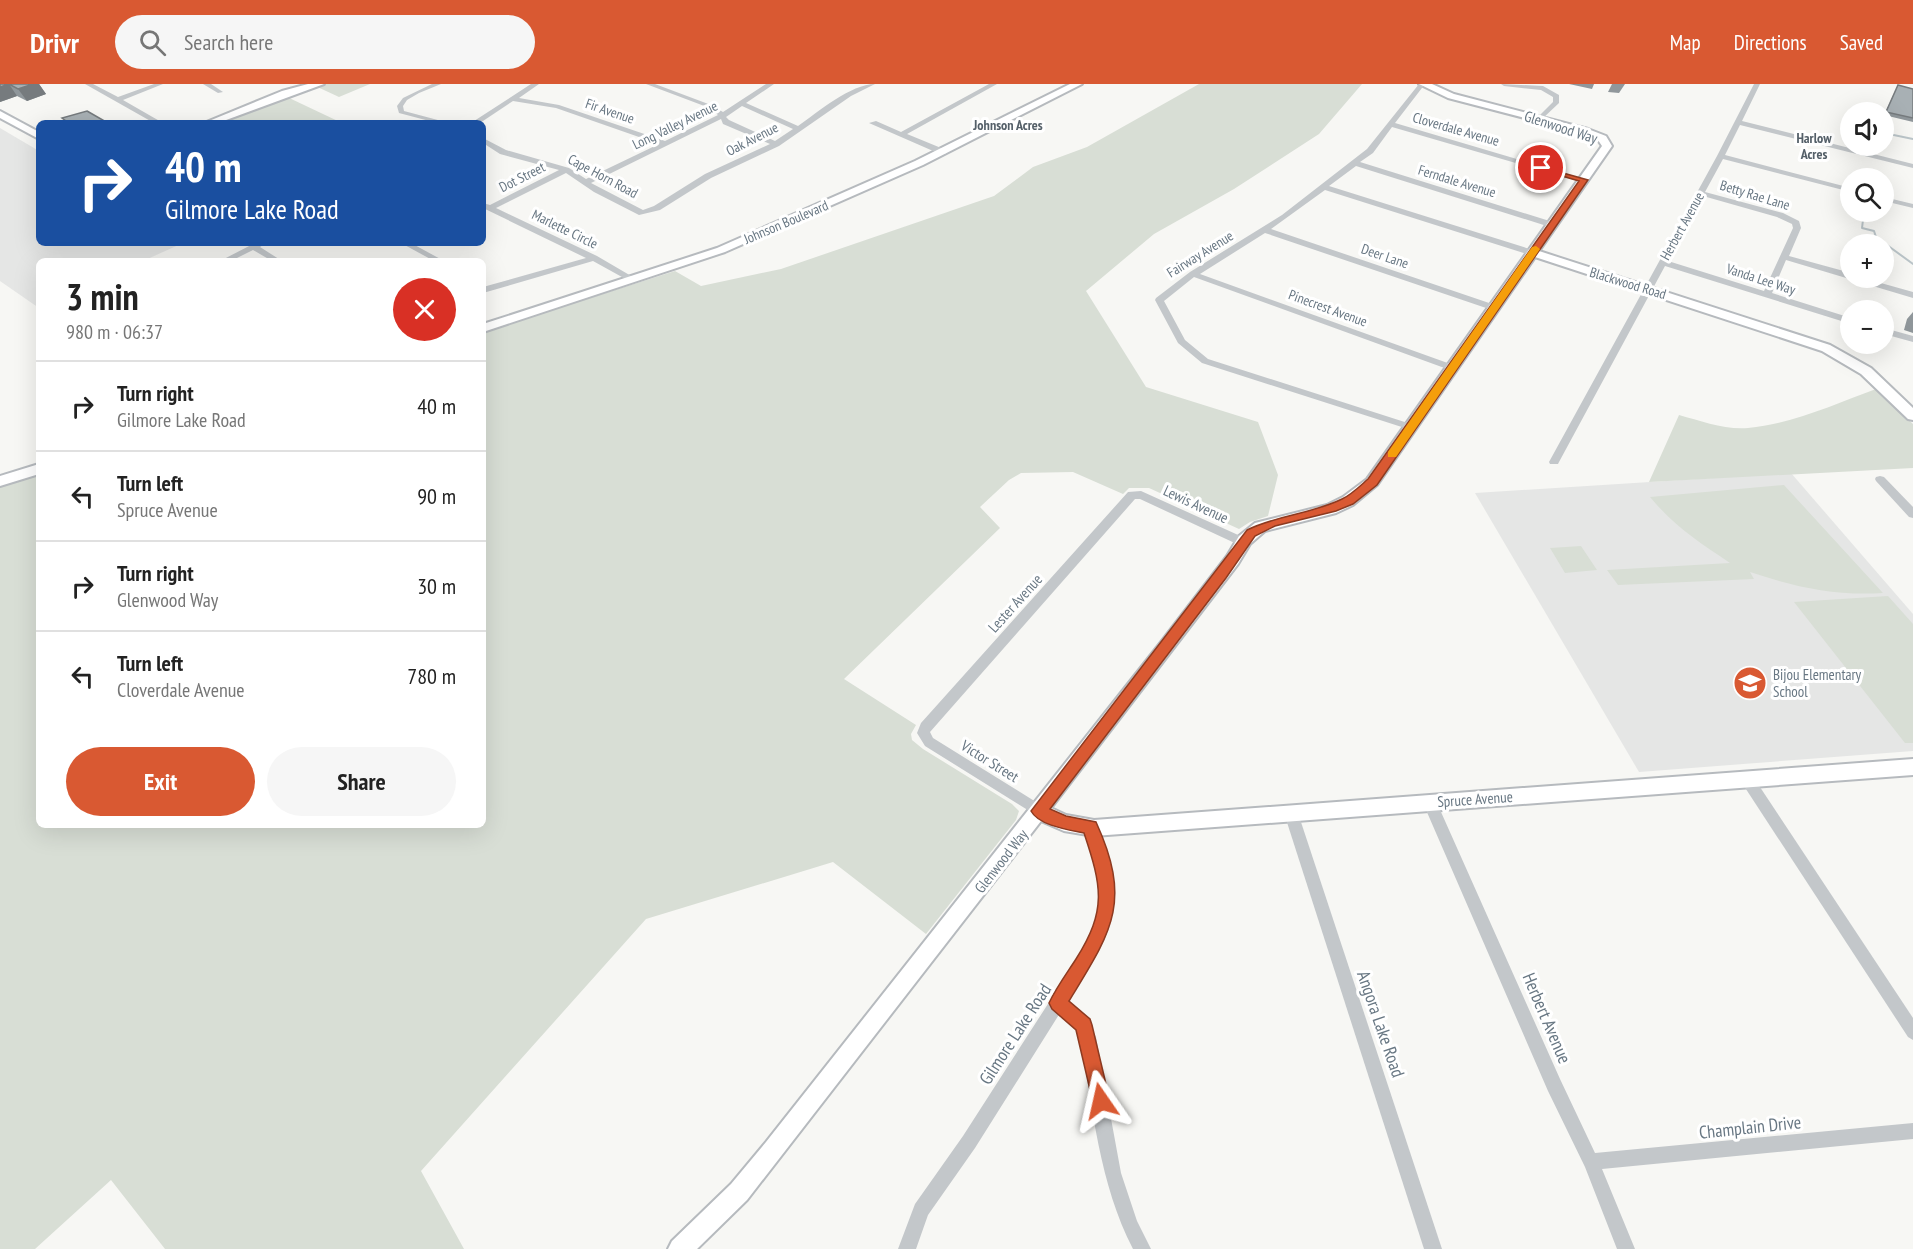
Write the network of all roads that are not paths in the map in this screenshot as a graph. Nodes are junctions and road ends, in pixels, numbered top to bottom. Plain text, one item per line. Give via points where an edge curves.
1 (87, 84) edge
2 (160, 84) edge
3 (206, 84) edge
4 (319, 84) edge
5 (438, 84) edge
6 (536, 84) edge
7 (649, 84) edge
8 (771, 84) edge
9 (872, 84) edge
10 (994, 84) edge
11 (1077, 84) edge
12 (1423, 84) edge
13 (1504, 84) edge
14 (1757, 84) edge
15 (220, 92) dead end
16 (511, 99) junction
17 (117, 100) junction
18 (742, 104) junction
19 (0, 114) edge
20 (722, 116) junction
21 (1539, 118) junction
22 (154, 120) edge
23 (217, 120) edge
24 (433, 120) edge
25 (480, 120) edge
26 (1737, 122) junction
27 (873, 123) dead end
28 (1390, 124) junction
29 (799, 129) junction
30 (36, 134) edge
31 (902, 134) junction
32 (486, 142) edge
33 (664, 143) junction
34 (776, 144) junction
35 (943, 152) junction
36 (1721, 156) junction
37 (1354, 163) junction
38 (1913, 166) edge
39 (566, 170) junction
40 (1584, 180) junction
41 (586, 182) junction
42 (1324, 187) junction
43 (1840, 187) edge
44 (1700, 193) junction
45 (1894, 201) edge
46 (1913, 206) edge
47 (486, 207) edge
48 (642, 213) joint
49 (1553, 225) junction
50 (1265, 230) junction
51 (256, 246) edge
52 (259, 246) edge
53 (411, 246) edge
54 (1533, 253) junction
55 (1784, 256) junction
56 (230, 258) edge
57 (274, 258) edge
58 (434, 258) edge
59 (594, 258) junction
60 (1662, 262) junction
61 (1840, 273) edge
62 (1193, 274) junction
63 (634, 280) junction
64 (486, 288) edge
65 (1890, 288) edge
66 (1647, 289) junction
67 (1767, 294) junction
68 (1913, 295) edge
69 (1495, 308) junction
70 (1840, 317) edge
71 (486, 327) edge
72 (1894, 334) edge
73 (1913, 339) edge
74 (1453, 368) junction
75 (1913, 416) edge
76 (1411, 427) junction
77 (1554, 462) dead end
78 (36, 470) edge
79 (1880, 479) dead end
80 (0, 481) edge
81 (1136, 494) joint
82 (1913, 514) edge
83 (1243, 542) junction
84 (924, 737) joint
85 (1913, 767) edge
86 (1747, 779) junction
87 (1430, 803) junction
88 (1039, 811) junction
89 (1290, 813) junction
90 (1090, 827) junction
91 (1058, 1003) junction
92 (1913, 1032) edge
93 (1913, 1131) edge
94 (1591, 1162) junction
95 (680, 1249) edge
96 (907, 1249) edge
97 (1142, 1249) edge
98 (1433, 1249) edge
99 (1626, 1249) edge

1 - 17 street
2 - 17 street
3 - 15 street
4 - 23 street
5 - 24 street via 417,92 400,106 401,112
6 - 16 street
7 - 20 street via 709,106
8 - 18 street, Long Valley Avenue
9 - 29 street, Oak Avenue
10 - 31 street
11 - 35 street, Johnson Boulevard
12 - 21 street, Glenwood Way via 1443,93
12 - 28 street, Fairway Avenue
13 - 21 street via 1543,88 1557,96 1556,103
14 - 26 street, Herbert Avenue
16 - 25 street
16 - 33 street, Fir Avenue via 565,108
17 - 22 street
18 - 20 street, Long Valley Avenue
18 - 29 street
19 - 30 street
20 - 33 street, Long Valley Avenue
20 - 34 street via 726,122
21 - 40 street, Glenwood Way via 1585,131 1606,142
26 - 36 street, Herbert Avenue
26 - 38 street
27 - 31 street
28 - 37 street, Fairway Avenue via 1375,146
28 - 40 street, Cloverdale Avenue
29 - 34 street, Oak Avenue
31 - 35 street
32 - 39 street, Cape Horn Road via 503,152
33 - 41 street, Long Valley Avenue
34 - 48 street, Oak Avenue
35 - 63 street, Johnson Boulevard via 741,242
36 - 43 street
36 - 44 street, Herbert Avenue
37 - 42 street, Fairway Avenue
37 - 49 street, Ferndale Avenue
39 - 41 street, Cape Horn Road
39 - 47 street, Dot Street
40 - 49 street, Glenwood Way
41 - 48 street, Cape Horn Road
42 - 50 street, Fairway Avenue
42 - 54 street, Blackwood Road
44 - 55 street, Betty Rae Lane via 1796,223
44 - 60 street, Herbert Avenue
45 - 46 street
47 - 59 street, Marlette Circle
49 - 54 street, Glenwood Way
50 - 62 street, Fairway Avenue
50 - 69 street, Deer Lane
51 - 56 street
52 - 57 street
53 - 58 street
54 - 66 street, Blackwood Road
54 - 69 street, Glenwood Way
55 - 61 street
55 - 67 street, Betty Rae Lane
59 - 63 street, Marlette Circle
59 - 64 street
60 - 66 street, Herbert Avenue
60 - 67 street, Vanda Lee Way
62 - 74 street, Pinecrest Avenue
62 - 76 street, Fairway Avenue via 1159,300 1181,341 1197,357
63 - 71 street, Johnson Boulevard
65 - 68 street
66 - 75 street, Blackwood Road via 1826,348 1866,371
66 - 77 street, Herbert Avenue
67 - 70 street, Vanda Lee Way
69 - 74 street, Glenwood Way
72 - 73 street
74 - 76 street, Glenwood Way
76 - 83 street, Glenwood Way via 1360,493 1331,508 1260,527
78 - 80 street
79 - 82 street
81 - 83 street, Lewis Avenue
81 - 84 street, Lester Avenue via 925,727
83 - 88 street, Glenwood Way
84 - 88 street, Victor Street
85 - 86 street, Spruce Avenue
86 - 87 street, Spruce Avenue
86 - 92 street
87 - 89 street, Spruce Avenue
87 - 94 street, Herbert Avenue
88 - 90 street, Spruce Avenue via 1064,823
88 - 95 street, Glenwood Way via 774,1150 739,1192
89 - 90 street, Spruce Avenue
89 - 98 street, Angora Lake Road
90 - 91 street, Gilmore Lake Road via 1103,865 1108,904 1105,921 1097,941
91 - 96 street, Gilmore Lake Road via 921,1210
91 - 97 street via 1084,1025 1115,1183
93 - 94 street, Champlain Drive
94 - 99 street, Herbert Avenue

